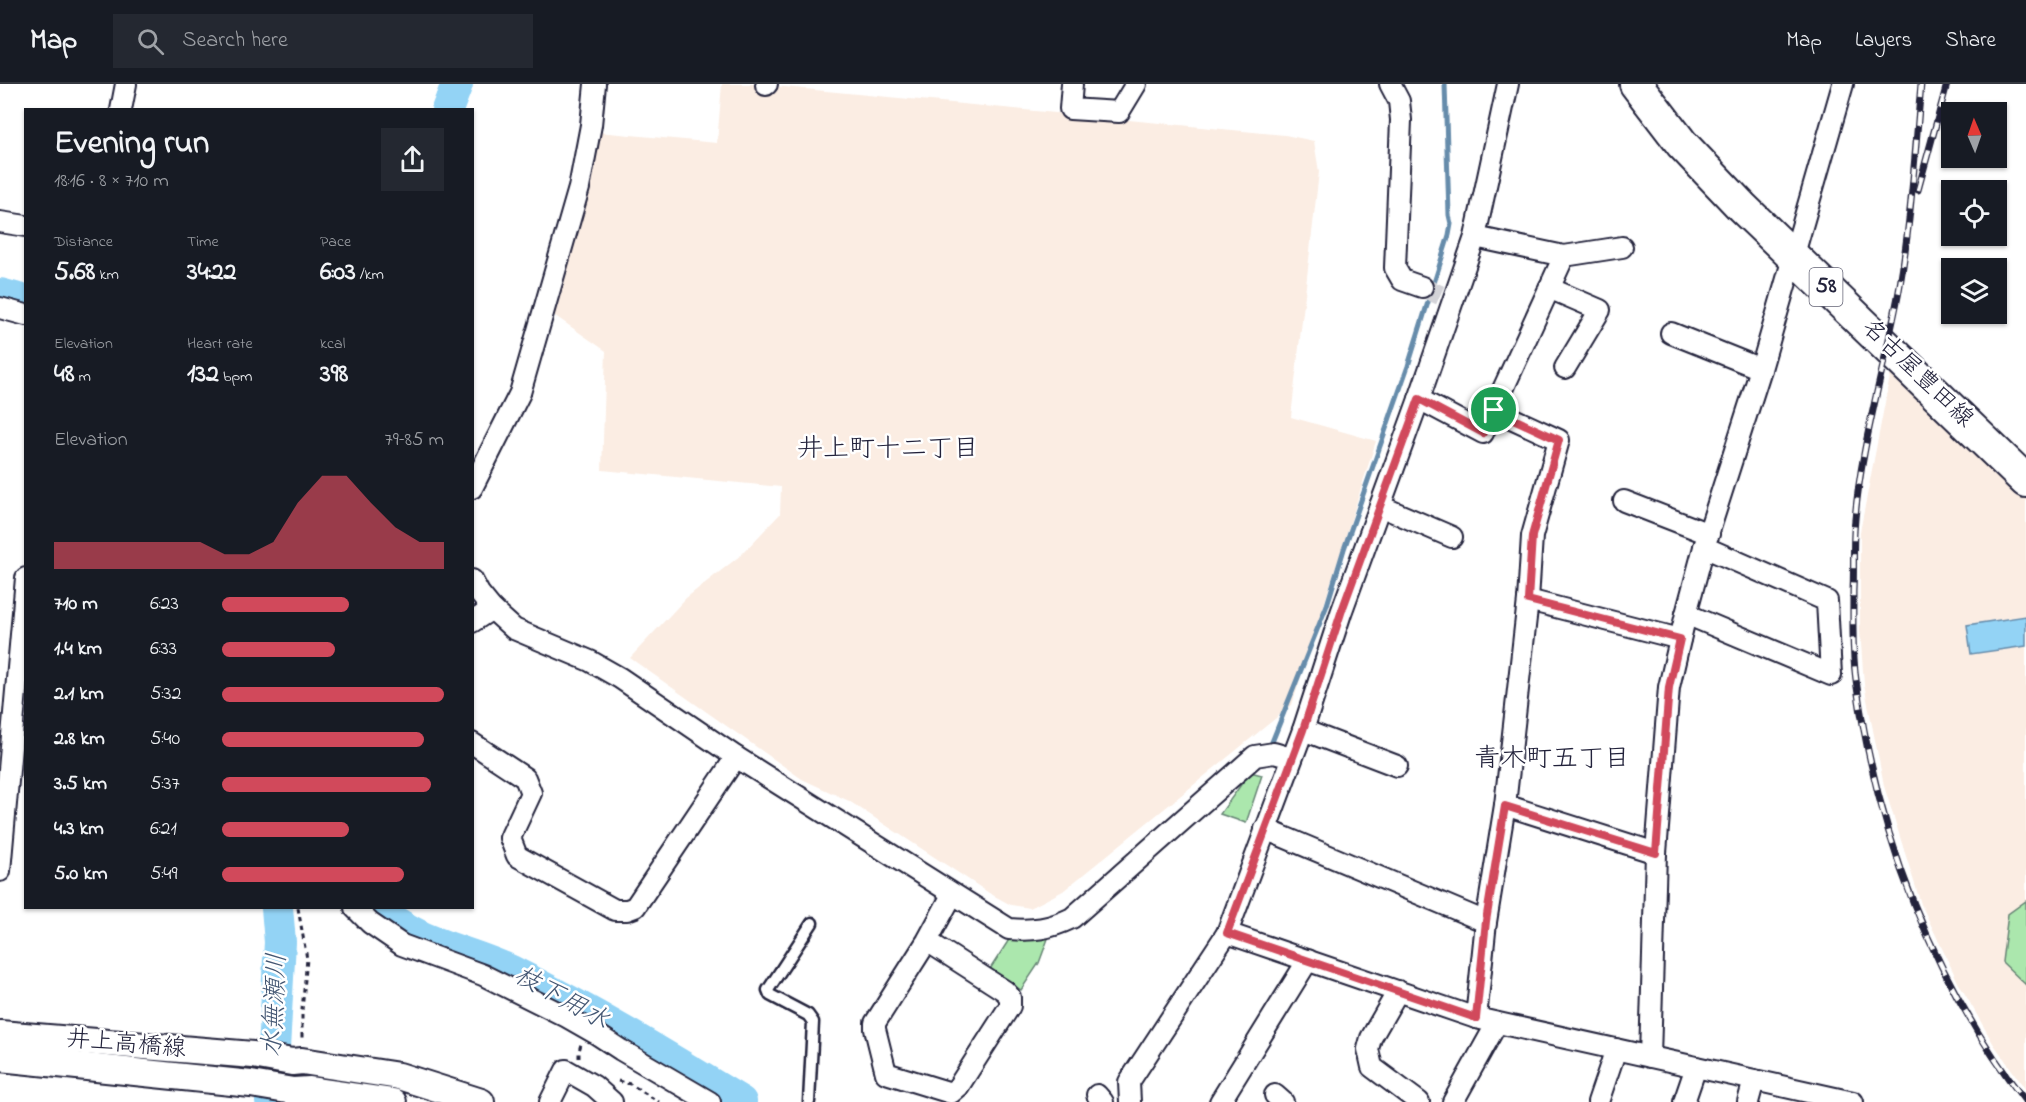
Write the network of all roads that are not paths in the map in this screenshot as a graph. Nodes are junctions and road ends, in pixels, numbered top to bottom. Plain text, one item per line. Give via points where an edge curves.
1 (126, 84) edge
2 (595, 84) edge
3 (1072, 84) edge
4 (1136, 84) edge
5 (1390, 84) edge
6 (1508, 84) edge
7 (1636, 84) edge
8 (1843, 84) edge
9 (121, 108) edge
10 (0, 222) edge
11 (24, 226) edge
12 (1475, 237) junction
13 (1622, 248) dead end
14 (1792, 255) junction
15 (1564, 256) junction
16 (1422, 287) tunnel mouth
17 (1549, 288) junction
18 (0, 308) edge
19 (24, 314) edge
20 (1671, 333) dead end
21 (1565, 368) dead end
22 (1761, 369) junction
23 (1419, 399) junction
24 (1494, 410) junction
25 (2026, 481) edge
26 (474, 484) edge
27 (1624, 501) dead end
28 (1380, 506) junction
29 (1452, 537) dead end
30 (1707, 540) junction
31 (474, 584) edge
32 (1528, 600) junction
33 (24, 601) edge
34 (492, 609) junction
35 (1686, 614) junction
36 (474, 621) edge
37 (1680, 639) junction
38 (1303, 730) junction
39 (474, 744) edge
40 (736, 757) junction
41 (1291, 758) junction
42 (1396, 766) dead end
43 (1505, 806) junction
44 (1265, 829) junction
45 (1656, 853) junction
46 (0, 871) edge
47 (952, 895) junction
48 (356, 909) edge
49 (1486, 921) junction
50 (812, 923) dead end
51 (1227, 933) junction
52 (927, 941) junction
53 (1308, 960) junction
54 (1398, 991) junction
55 (1476, 1018) junction
56 (1497, 1023) junction
57 (0, 1034) edge
58 (1616, 1049) junction
59 (1650, 1057) junction
60 (0, 1058) edge
61 (1696, 1067) junction
62 (1754, 1080) junction
63 (205, 1091) edge
64 (393, 1102) edge
65 (481, 1102) edge
66 (550, 1102) edge
67 (612, 1102) edge
68 (710, 1102) edge
69 (809, 1102) edge
70 (1130, 1102) edge
71 (1220, 1102) edge
72 (1419, 1102) edge
73 (1453, 1102) edge
74 (1598, 1102) edge
75 (1684, 1102) edge
76 (1748, 1102) edge
77 (1853, 1102) edge

1 - 9 street
2 - 26 street via 579,188 520,393
3 - 4 street via 1070,110 1119,112
5 - 16 street via 1399,101 1401,120 1395,268 1402,280
6 - 12 street
7 - 14 main road, 名古屋豊田線 / 58 via 1682,144
8 - 14 street
10 - 11 street
12 - 15 street
12 - 23 street via 1447,298
13 - 15 street
14 - 22 street
14 - 25 main road, 名古屋豊田線 / 58
15 - 17 street
17 - 21 street via 1600,310
17 - 24 street
18 - 19 street
20 - 22 street
22 - 30 street
23 - 24 street via 1483,433
23 - 28 street
24 - 32 street via 1559,440 1532,536
27 - 30 street
28 - 29 street
28 - 38 street
30 - 35 street
30 - 35 street via 1827,601 1831,675
31 - 34 street
32 - 37 street
32 - 43 street
33 - 46 street
34 - 36 street
34 - 40 street via 514,629 620,678
35 - 37 street
37 - 45 street via 1669,687
38 - 41 street
38 - 42 street
39 - 40 street via 525,778 531,793 510,838 517,856 615,910 634,907
40 - 47 street
41 - 44 street
41 - 47 street via 1274,753 1255,756 1072,918 1051,927 1009,929
43 - 45 street
43 - 49 street
44 - 49 street
44 - 51 street
45 - 59 street
47 - 52 street
48 - 68 street via 402,945 483,975 567,1017
49 - 55 street
50 - 69 lane via 768,990 813,1022
51 - 53 street
51 - 70 street via 1129,1082
52 - 52 street via 875,1023 875,1029 886,1073 951,1093 1010,1006 1010,997
53 - 54 street
53 - 71 street
54 - 55 street
54 - 72 street via 1368,1049 1372,1067
55 - 56 street
56 - 58 street
56 - 73 street
57 - 65 street, 井上高橋線 via 297,1061 399,1076
58 - 59 street
58 - 74 street
59 - 61 street
60 - 63 street, 井上高橋線
61 - 62 street
61 - 75 street
62 - 76 street
62 - 77 street
63 - 64 street, 井上高橋線 via 251,1084
66 - 67 street via 566,1070

